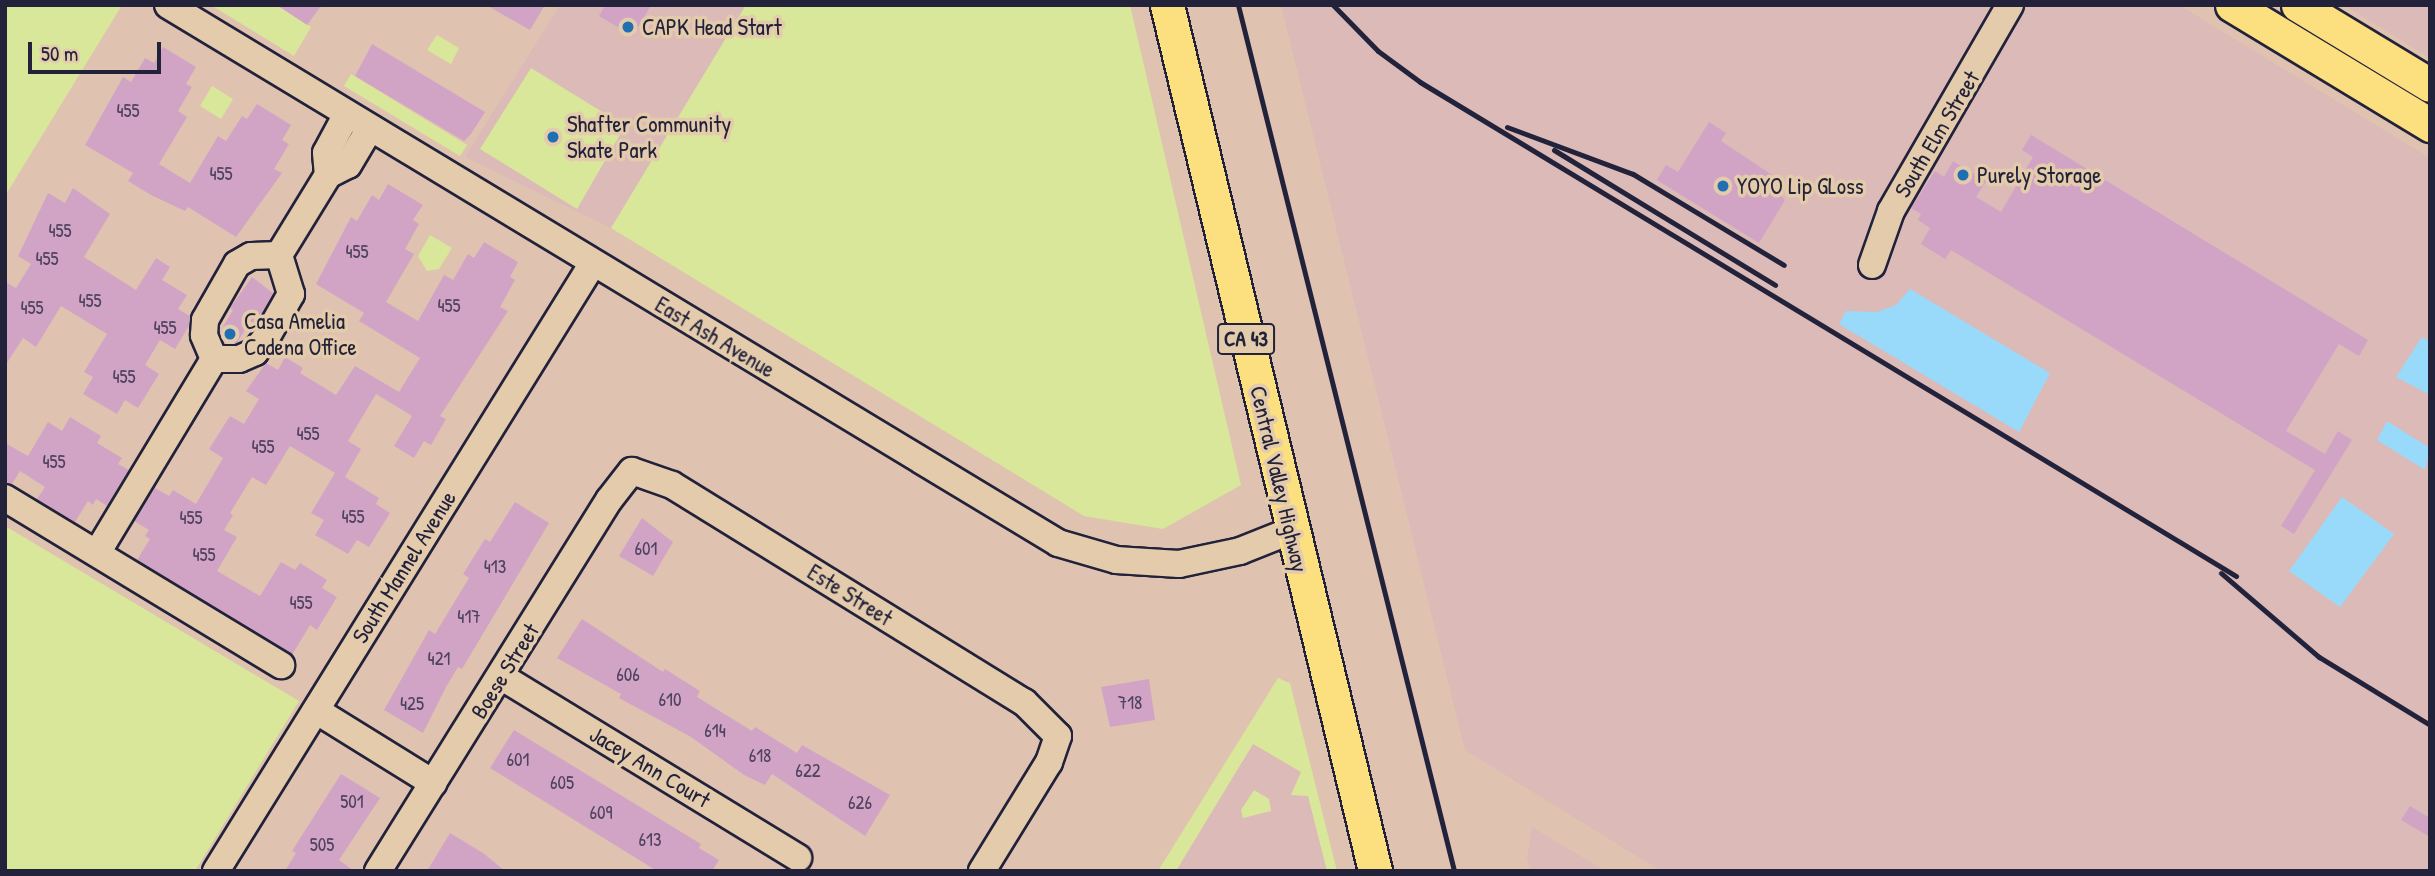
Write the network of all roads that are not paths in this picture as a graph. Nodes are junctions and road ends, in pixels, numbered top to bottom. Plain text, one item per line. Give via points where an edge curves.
1 (168, 5) edge
2 (1167, 5) edge
3 (2010, 5) edge
4 (2232, 5) edge
5 (2298, 5) edge
6 (2430, 85) edge
7 (347, 114) junction
8 (2430, 125) edge
9 (370, 128) junction
10 (328, 175) junction
11 (279, 255) junction
12 (593, 263) junction
13 (1872, 265) dead end
14 (214, 359) junction
15 (632, 471) joint
16 (5, 498) edge
17 (1290, 531) junction
18 (97, 553) junction
19 (281, 665) dead end
20 (502, 677) junction
21 (317, 711) junction
22 (433, 783) junction
23 (798, 858) dead end
24 (216, 871) edge
25 (378, 871) edge
26 (982, 871) edge
27 (1375, 871) edge

1 - 7 street, East Ash Avenue
2 - 17 main road, Central Valley Highway / CA 43
3 - 13 street, South Elm Street via 1891,211
4 - 8 main road
5 - 6 main road
7 - 9 street, East Ash Avenue
7 - 10 street via 326,153
9 - 10 street via 348,165
9 - 12 street, East Ash Avenue
10 - 11 street
11 - 14 street via 251,256 237,264 205,320 204,335
11 - 14 street via 290,294 267,336 255,352 239,359
12 - 17 street, East Ash Avenue via 1058,543 1116,560 1179,564 1240,551
12 - 21 street, South Mannel Avenue
14 - 18 street
15 - 20 street, Boese Street
15 - 26 street, Este Street via 672,485 1024,702 1058,736 1049,762
16 - 18 street
17 - 27 main road, Central Valley Highway / CA 43
18 - 19 street
20 - 22 street, Boese Street
20 - 23 street, Jacey Ann Court
21 - 22 street
21 - 24 street, South Mannel Avenue
22 - 25 street, Boese Street

